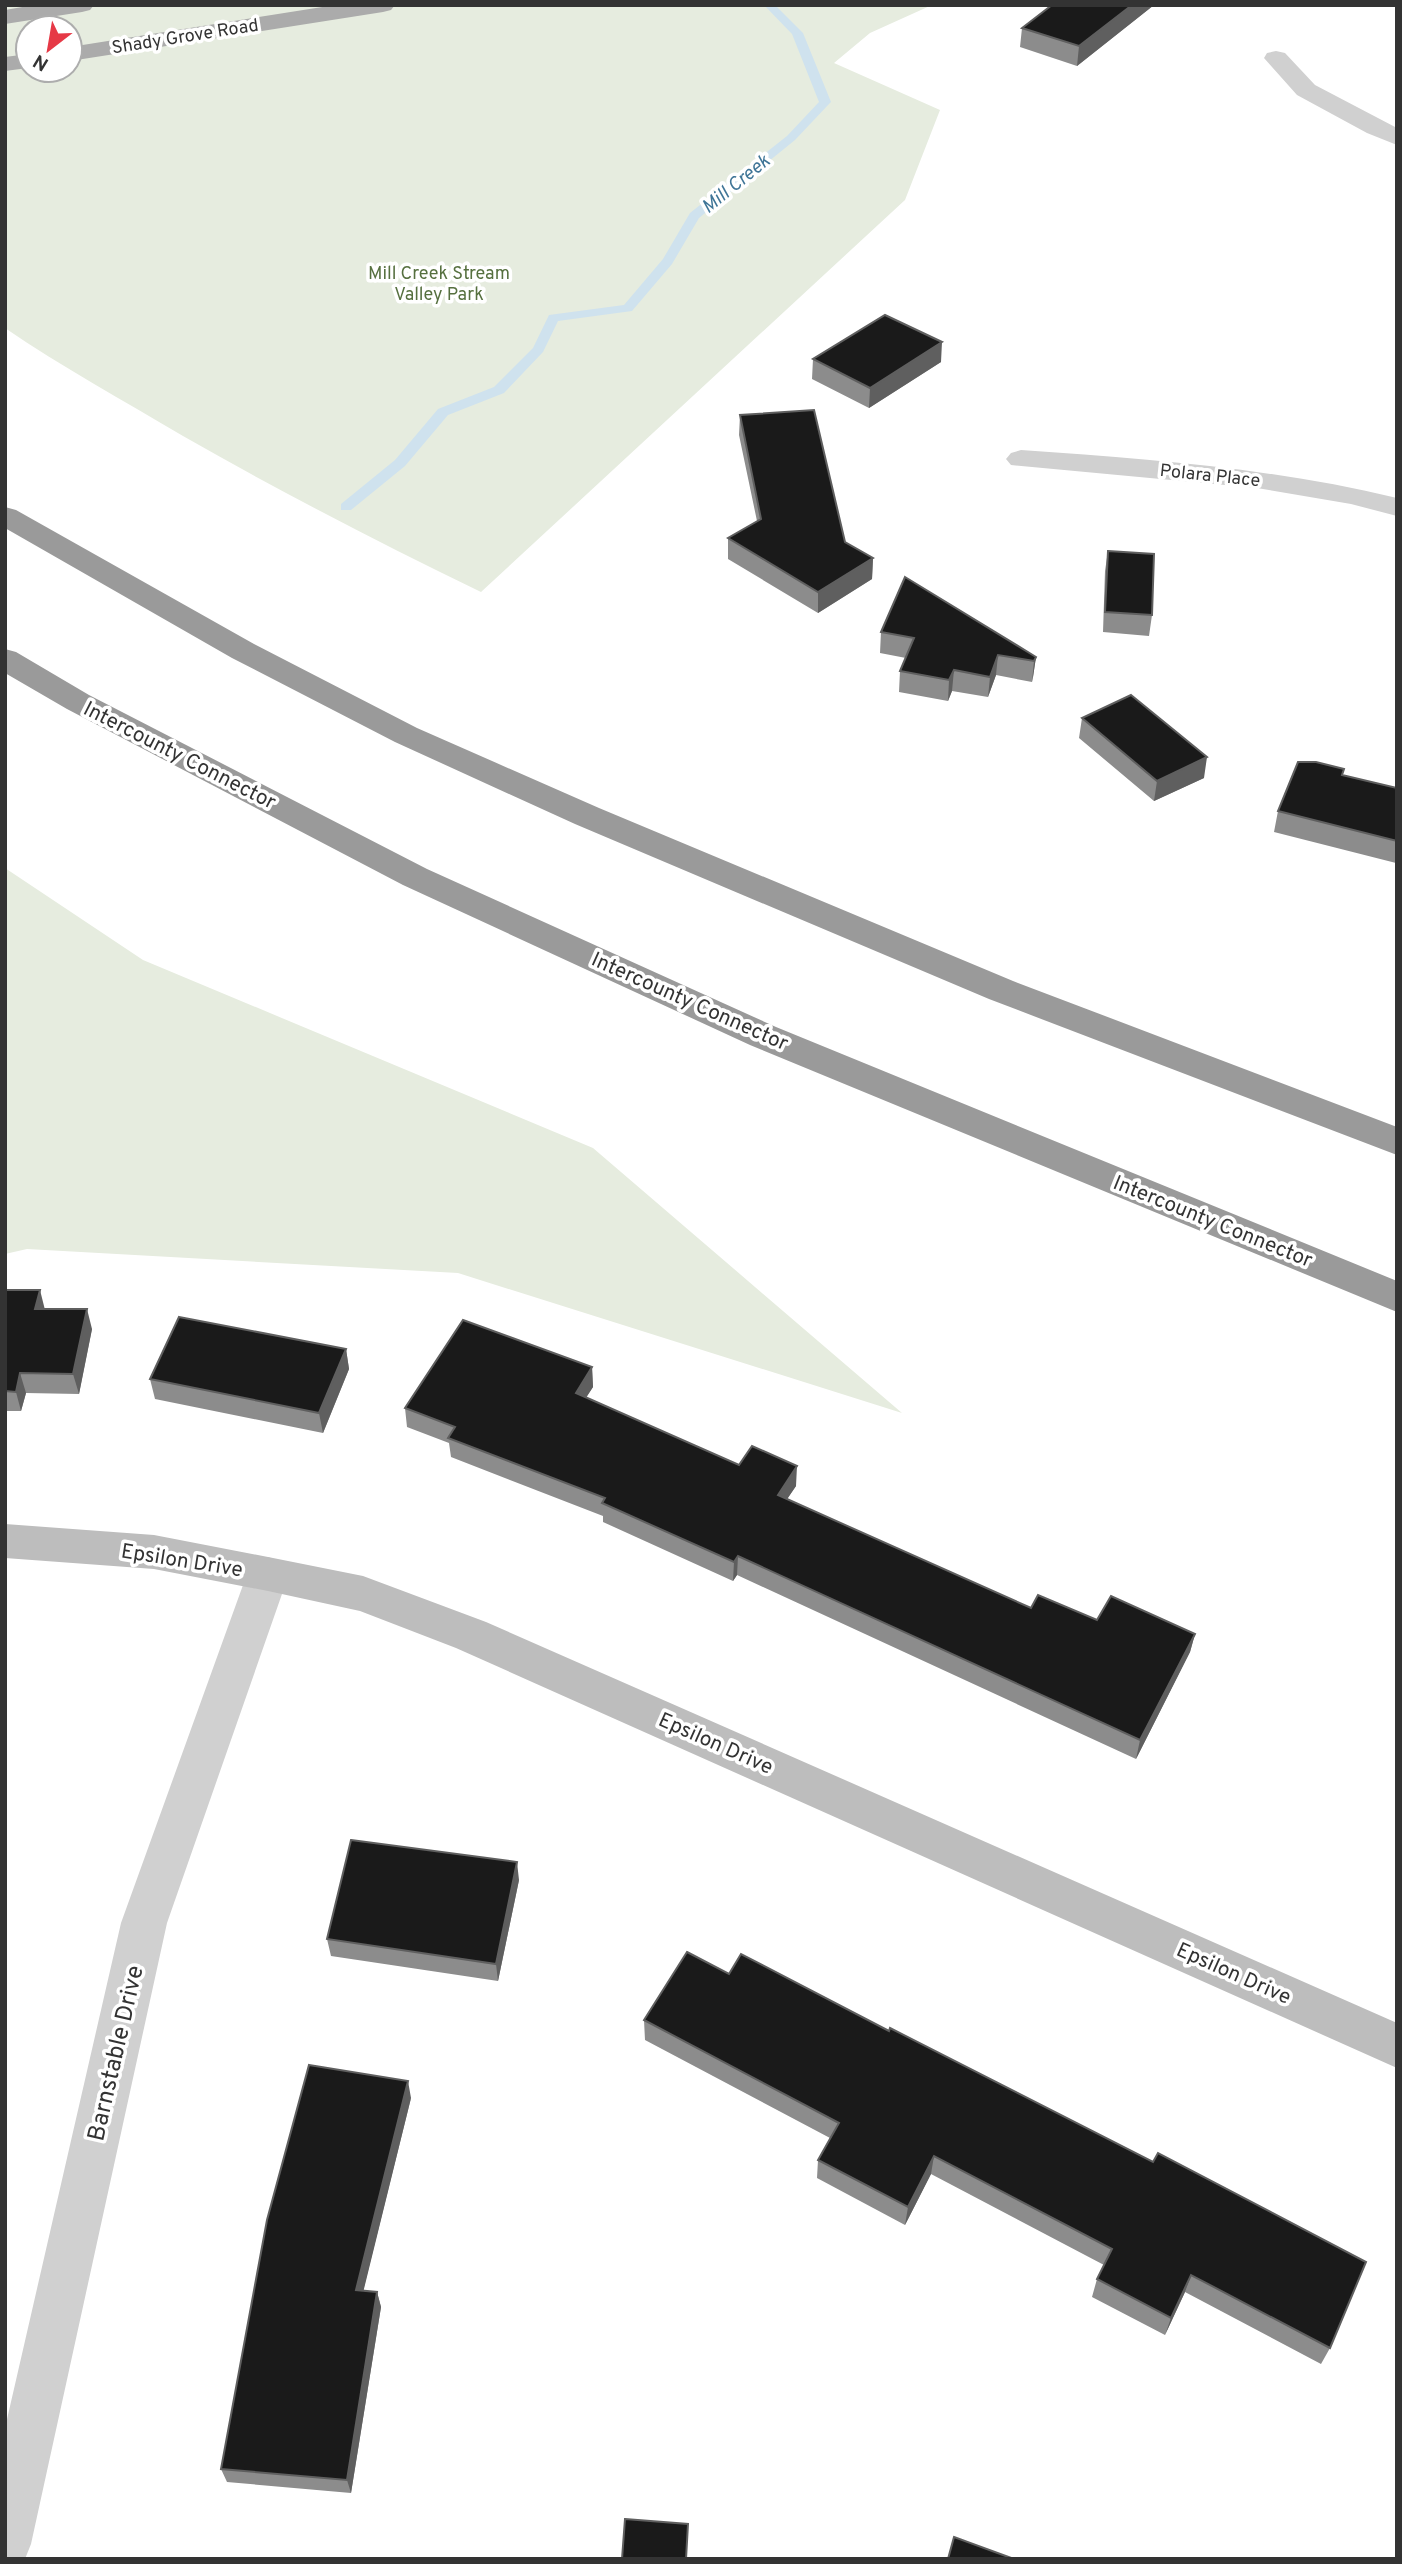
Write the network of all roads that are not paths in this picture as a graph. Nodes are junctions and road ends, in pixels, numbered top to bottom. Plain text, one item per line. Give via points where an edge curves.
1 (82, 5) edge
2 (383, 5) edge
3 (5, 17) edge
4 (84, 52) edge
5 (1276, 58) dead end
6 (1397, 137) edge
7 (1021, 459) dead end
8 (1397, 508) edge
9 (5, 516) edge
10 (5, 659) edge
11 (1397, 1142) edge
12 (1397, 1297) edge
13 (5, 1541) edge
14 (268, 1574) junction
15 (1397, 2046) edge
16 (5, 2544) edge

1 - 3 main road
2 - 4 main road, Shady Grove Road
5 - 6 street via 1306,89
7 - 8 street, Polara Place via 1213,473 1342,492
9 - 11 highway via 243,651 406,735 1001,990
10 - 12 highway, Intercounty Connector via 78,702 415,877 763,1036
13 - 14 street, Epsilon Drive via 153,1552
14 - 15 street, Epsilon Drive via 363,1594 471,1635
14 - 16 street, Barnstable Drive via 144,1923

